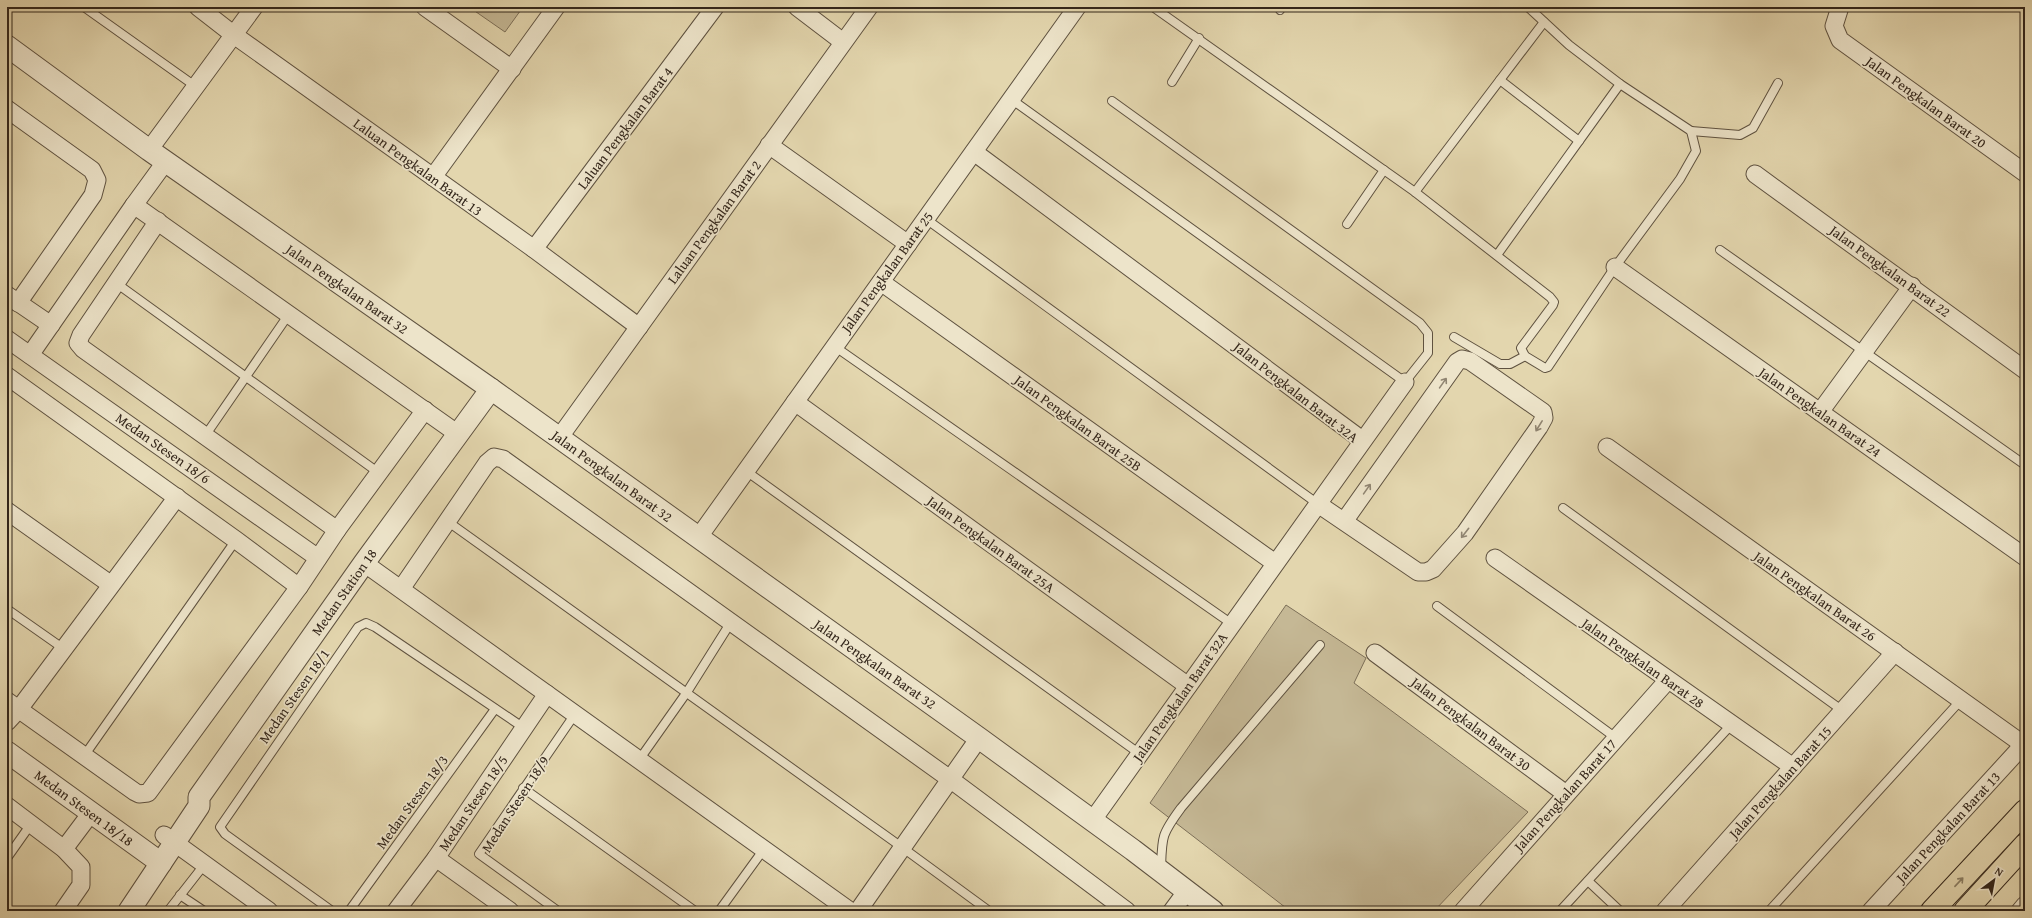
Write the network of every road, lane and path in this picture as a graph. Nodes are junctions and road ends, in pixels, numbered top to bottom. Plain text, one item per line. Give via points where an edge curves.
1 (84, 7) edge
2 (198, 7) edge
3 (254, 7) edge
4 (425, 7) edge
5 (556, 7) edge
6 (715, 7) edge
7 (797, 7) edge
8 (869, 7) edge
9 (1077, 7) edge
10 (1153, 7) edge
11 (1528, 7) edge
12 (1840, 7) edge
13 (1544, 22) junction
14 (234, 35) junction
15 (1199, 38) junction
16 (843, 42) junction
17 (7, 46) edge
18 (512, 69) junction
19 (1500, 80) junction
20 (1172, 82) dead end
21 (1778, 83) dead end
22 (1620, 84) junction
23 (196, 86) junction
24 (1011, 99) junction
25 (1112, 101) dead end
26 (7, 109) edge
27 (1691, 131) junction
28 (1579, 141) junction
29 (770, 145) junction
30 (149, 150) junction
31 (974, 152) junction
32 (166, 161) junction
33 (1384, 170) junction
34 (2025, 173) edge
35 (1755, 174) dead end
36 (433, 177) junction
37 (1415, 192) junction
38 (134, 205) junction
39 (926, 219) junction
40 (158, 221) junction
41 (1347, 224) dead end
42 (908, 244) junction
43 (534, 249) junction
44 (1720, 250) dead end
45 (1497, 255) junction
46 (1615, 267) junction
47 (881, 282) junction
48 (116, 283) junction
49 (1912, 286) junction
50 (13, 299) edge
51 (289, 314) junction
52 (51, 325) junction
53 (639, 327) junction
54 (1454, 337) dead end
55 (7, 339) edge
56 (834, 346) junction
57 (1865, 351) junction
58 (30, 355) junction
59 (1525, 356) junction
60 (2025, 370) edge
61 (7, 376) edge
62 (245, 378) junction
63 (1405, 382) junction
64 (490, 389) junction
65 (795, 402) junction
66 (425, 410) junction
67 (1820, 412) junction
68 (458, 434) junction
69 (205, 436) junction
70 (559, 438) junction
71 (1362, 440) junction
72 (1607, 447) dead end
73 (2025, 465) edge
74 (746, 471) junction
75 (379, 473) junction
76 (177, 497) junction
77 (1318, 504) junction
78 (1563, 508) dead end
79 (7, 511) edge
80 (1345, 520) junction
81 (447, 521) junction
82 (337, 530) junction
83 (698, 538) junction
84 (236, 540) junction
85 (2025, 557) edge
86 (318, 558) junction
87 (1495, 558) dead end
88 (364, 563) junction
89 (1275, 564) junction
90 (110, 584) junction
91 (299, 587) junction
92 (400, 589) junction
93 (1437, 606) dead end
94 (7, 609) edge
95 (731, 622) junction
96 (1232, 624) junction
97 (1320, 645) dead end
98 (64, 649) junction
99 (1895, 652) junction
100 (1375, 653) dead end
101 (1668, 680) junction
102 (1188, 686) junction
103 (686, 692) junction
104 (547, 694) junction
105 (1961, 700) junction
106 (13, 705) edge
107 (495, 709) junction
108 (1843, 711) junction
109 (575, 714) junction
110 (7, 722) edge
111 (1731, 725) junction
112 (524, 728) junction
113 (979, 738) junction
114 (1616, 738) junction
115 (2024, 744) edge
116 (7, 752) edge
117 (1140, 754) junction
118 (84, 756) junction
119 (639, 760) junction
120 (1792, 767) junction
121 (950, 779) junction
122 (524, 788) junction
123 (1566, 794) junction
124 (7, 806) edge
125 (2025, 811) edge
126 (91, 813) junction
127 (1092, 820) junction
128 (31, 824) junction
129 (169, 839) junction
130 (2025, 846) edge
131 (903, 848) junction
132 (64, 849) junction
133 (764, 849) junction
134 (7, 858) edge
135 (436, 858) junction
136 (155, 859) junction
137 (204, 865) junction
138 (1161, 872) junction
139 (1588, 881) junction
140 (1186, 892) junction
141 (180, 895) junction
142 (2025, 905) edge
143 (63, 911) edge
144 (113, 911) edge
145 (129, 911) edge
146 (168, 911) edge
147 (204, 911) edge
148 (270, 911) edge
149 (332, 911) edge
150 (349, 911) edge
151 (396, 911) edge
152 (510, 911) edge
153 (558, 911) edge
154 (695, 911) edge
155 (719, 911) edge
156 (850, 911) edge
157 (858, 911) edge
158 (989, 911) edge
159 (1127, 911) edge
160 (1172, 911) edge
161 (1213, 911) edge
162 (1463, 911) edge
163 (1560, 911) edge
164 (1620, 911) edge
165 (1665, 911) edge
166 (1769, 911) edge
167 (1871, 911) edge
168 (1932, 911) edge
169 (1965, 911) edge
170 (2020, 911) edge

1 - 23 lane
2 - 14 street, Laluan Pengkalan Barat 13
3 - 14 street
4 - 18 street
5 - 18 street
6 - 43 street, Laluan Pengkalan Barat 4
7 - 16 street
8 - 16 street, Laluan Pengkalan Barat 2
9 - 24 street, Jalan Pengkalan Barat 25
10 - 15 lane
11 - 13 lane
12 - 34 street, Jalan Pengkalan Barat 20 via 1834,26 1840,40
13 - 19 lane
13 - 22 lane via 1569,45
14 - 23 street
14 - 36 street, Laluan Pengkalan Barat 13
15 - 20 lane
15 - 33 lane
16 - 29 street, Laluan Pengkalan Barat 2
17 - 30 street, Jalan Pengkalan Barat 32
18 - 36 street
19 - 28 lane
19 - 37 lane
21 - 27 lane via 1753,128 1747,132 1740,135
22 - 27 lane
22 - 28 lane
23 - 30 street
24 - 31 street, Jalan Pengkalan Barat 25
24 - 63 lane
25 - 63 lane via 1420,322 1428,333 1428,353
26 - 50 street via 92,170 97,180 93,195
27 - 46 lane via 1696,151 1680,179
28 - 45 lane
29 - 42 street
29 - 53 street, Laluan Pengkalan Barat 2
30 - 32 street, Jalan Pengkalan Barat 32
31 - 39 street, Jalan Pengkalan Barat 25
31 - 71 street, Jalan Pengkalan Barat 32A
32 - 38 street
32 - 64 street, Jalan Pengkalan Barat 32
33 - 37 lane
33 - 41 lane
35 - 49 street, Jalan Pengkalan Barat 22
36 - 43 street, Laluan Pengkalan Barat 13
37 - 45 lane
38 - 40 street
38 - 52 street
39 - 42 street, Jalan Pengkalan Barat 25
39 - 77 lane
40 - 48 street
40 - 51 street
42 - 47 street, Jalan Pengkalan Barat 25
43 - 53 street, Laluan Pengkalan Barat 13
44 - 57 lane
45 - 59 lane via 1554,302 1521,348
46 - 59 lane via 1548,367 1545,368
46 - 67 street, Jalan Pengkalan Barat 24
47 - 56 street, Jalan Pengkalan Barat 25
47 - 89 street, Jalan Pengkalan Barat 25B
48 - 62 lane
48 - 69 street via 80,335 78,343
49 - 57 street
49 - 60 street, Jalan Pengkalan Barat 22
50 - 52 street
51 - 62 lane
51 - 66 street
52 - 58 street
53 - 70 street, Laluan Pengkalan Barat 2
54 - 59 lane via 1500,364 1510,364
55 - 58 street, Medan Stesen 18/6
56 - 65 street, Jalan Pengkalan Barat 25
56 - 96 lane
57 - 67 street
57 - 73 lane
58 - 86 street, Medan Stesen 18/6
61 - 76 street
62 - 69 lane
62 - 75 lane
63 - 71 street
64 - 68 street, Medan Station 18
64 - 70 street, Jalan Pengkalan Barat 32
65 - 74 street, Jalan Pengkalan Barat 25
65 - 102 street, Jalan Pengkalan Barat 25A
66 - 68 street
66 - 75 street
67 - 85 street, Jalan Pengkalan Barat 24
68 - 88 street, Medan Station 18
69 - 82 street
70 - 83 street, Jalan Pengkalan Barat 32
71 - 77 street, Jalan Pengkalan Barat 32A
72 - 99 street, Jalan Pengkalan Barat 26
74 - 83 street, Jalan Pengkalan Barat 25
74 - 117 lane
75 - 82 street
76 - 84 street
76 - 90 street
77 - 80 street
77 - 89 street, Jalan Pengkalan Barat 32A
78 - 108 lane
79 - 90 street
80 -> 80 street via 1457,362 1462,359 1470,361 1543,412 1544,418 1539,427 1465,533 1433,568 1426,572 1418,572
81 - 92 street
81 - 95 street via 486,462 494,457 503,459
81 - 103 lane
82 - 86 street
83 - 113 street, Jalan Pengkalan Barat 32
84 - 91 street
84 - 118 lane
86 - 91 street
87 - 101 street, Jalan Pengkalan Barat 28
88 - 92 street
88 - 129 street, Medan Station 18 via 199,797 199,806
89 - 96 street, Jalan Pengkalan Barat 32A
90 - 98 street
91 - 118 street via 148,793 135,792
92 - 104 street
93 - 114 lane
94 - 98 lane
95 - 103 lane
95 - 121 street
96 - 102 street, Jalan Pengkalan Barat 32A
97 - 138 lane via 1165,830 1162,839
98 - 106 street
99 - 105 street, Jalan Pengkalan Barat 26
99 - 108 street, Jalan Pengkalan Barat 15
100 - 123 street, Jalan Pengkalan Barat 30
101 - 111 street, Jalan Pengkalan Barat 28
101 - 114 street, Jalan Pengkalan Barat 17
102 - 117 street, Jalan Pengkalan Barat 32A
103 - 119 lane
103 - 131 lane
104 - 109 street
104 - 112 street, Medan Stesen 18/5
105 - 115 street, Jalan Pengkalan Barat 26
105 - 166 lane
106 - 110 street
106 - 118 street
107 - 112 lane, Medan Stesen 18/1
107 - 149 lane, Medan Stesen 18/1 via 375,628 366,623 358,627 220,827 225,834
107 - 150 lane, Medan Stesen 18/3
108 - 120 street, Jalan Pengkalan Barat 15
109 - 119 street
109 - 122 lane, Medan Stesen 18/9
111 - 120 street, Jalan Pengkalan Barat 28
111 - 139 lane
112 - 135 street, Medan Stesen 18/5
113 - 121 street
113 - 127 street, Jalan Pengkalan Barat 32
114 - 123 street, Jalan Pengkalan Barat 17
115 - 167 street, Jalan Pengkalan Barat 13
116 - 126 street, Medan Stesen 18/18
117 - 127 street, Jalan Pengkalan Barat 32A
119 - 133 street
120 - 165 street, Jalan Pengkalan Barat 15
121 - 131 street
121 - 159 street
122 - 153 lane, Medan Stesen 18/9 via 479,854
122 - 154 lane
123 - 162 street, Jalan Pengkalan Barat 17
124 - 128 street
168 -> 125 main road
126 - 132 street
126 - 136 street, Medan Stesen 18/18
127 - 138 street, Jalan Pengkalan Barat 32
128 - 132 street
128 - 134 lane
129 - 136 street, Medan Station 18
129 - 137 street
130 - 169 main road
131 - 157 street
131 - 158 lane
132 - 143 street via 82,867 81,885
133 - 155 lane
133 - 156 street
135 - 151 street, Medan Stesen 18/5
135 - 152 street
136 - 144 street, Medan Station 18
136 - 145 street, Medan Station 18
137 - 141 lane
137 - 148 street
138 - 140 street, Jalan Pengkalan Barat 32
139 - 163 lane
139 - 164 lane
140 - 160 street
140 - 161 street, Jalan Pengkalan Barat 32
141 - 146 lane
141 - 147 lane
142 - 170 street

